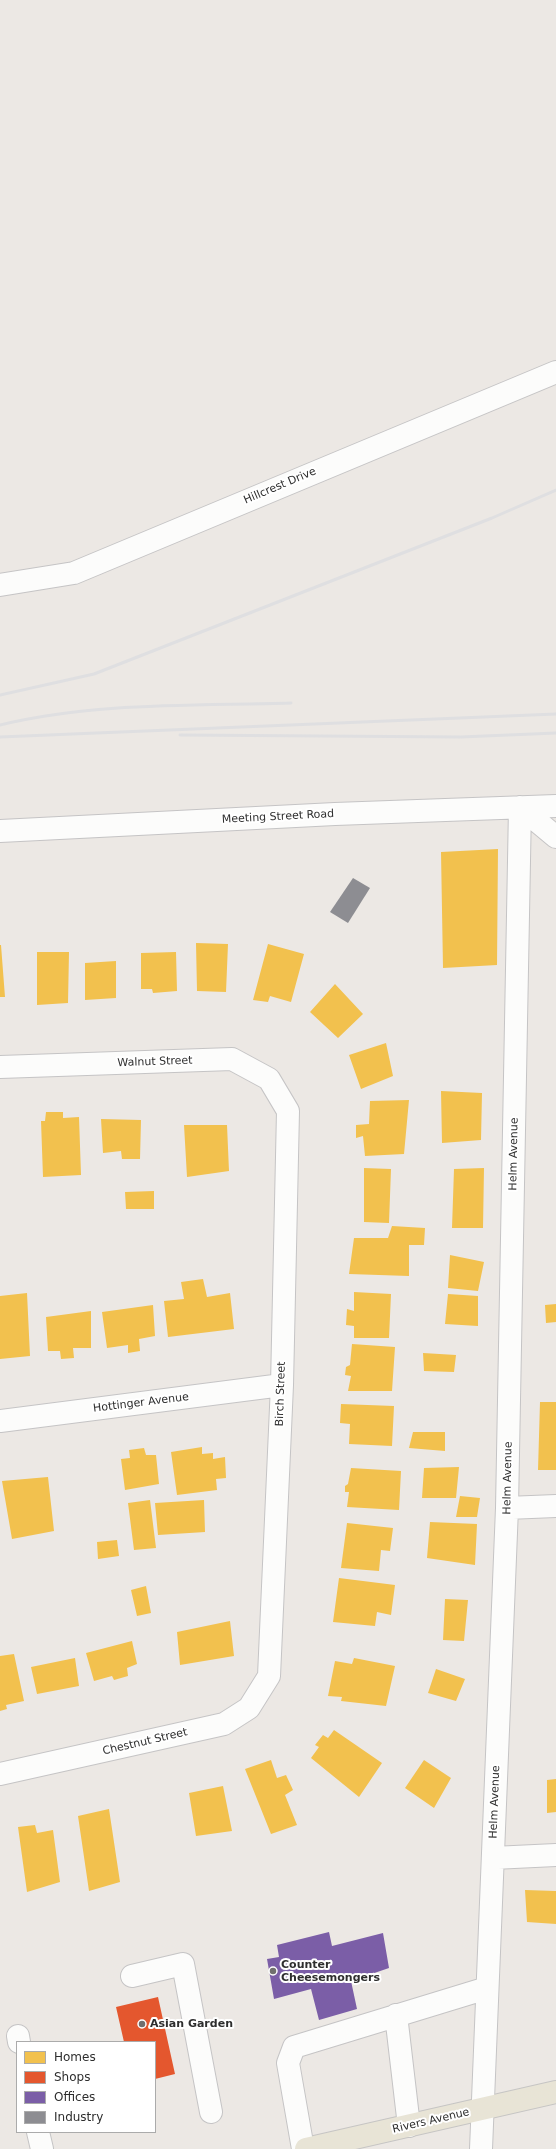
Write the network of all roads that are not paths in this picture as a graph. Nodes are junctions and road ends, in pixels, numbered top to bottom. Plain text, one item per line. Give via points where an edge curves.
1 (556, 372) edge
2 (0, 585) edge
3 (556, 806) edge
4 (520, 807) junction
5 (0, 831) edge
6 (556, 837) edge
7 (0, 1067) edge
8 (288, 1111) joint
9 (282, 1385) junction
10 (0, 1421) edge
11 (556, 1506) edge
12 (507, 1508) junction
13 (269, 1676) joint
14 (0, 1774) edge
15 (556, 1855) edge
16 (493, 1858) junction
17 (132, 1976) dead end
18 (487, 1988) junction
19 (396, 2015) junction
20 (556, 2092) edge
21 (483, 2109) junction
22 (211, 2112) dead end
23 (410, 2126) junction
24 (38, 2133) edge
25 (42, 2149) edge
26 (303, 2149) edge
27 (306, 2149) edge
28 (481, 2149) edge

1 - 2 street, Hillcrest Drive via 74,573
3 - 4 street, Meeting Street Road
4 - 5 street, Meeting Street Road
4 - 6 street
4 - 12 street, Helm Avenue
7 - 8 street, Walnut Street via 232,1059 269,1079
8 - 9 street, Birch Street
9 - 10 street, Hottinger Avenue
9 - 13 street, Birch Street
11 - 12 street
12 - 16 street, Helm Avenue
13 - 14 street, Chestnut Street via 249,1708 224,1724
15 - 16 street
16 - 18 street, Helm Avenue
17 - 22 street via 183,1964
18 - 19 street
18 - 21 street, Helm Avenue
19 - 23 street
19 - 26 street via 294,2047 288,2063
20 - 21 main road, Rivers Avenue
21 - 23 main road, Rivers Avenue
21 - 28 street, Helm Avenue
23 - 27 main road, Rivers Avenue
24 - 25 street

